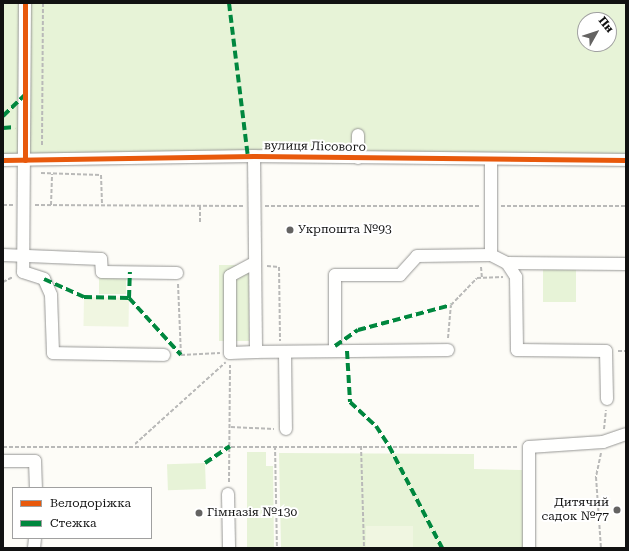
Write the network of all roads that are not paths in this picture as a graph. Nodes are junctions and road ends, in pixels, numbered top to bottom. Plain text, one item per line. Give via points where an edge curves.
1 (25, 3) edge
2 (358, 135) dead end
3 (254, 156) junction
4 (358, 158) junction
5 (490, 159) junction
6 (3, 160) edge
7 (26, 160) junction
8 (626, 160) edge
9 (491, 255) junction
10 (3, 256) edge
11 (22, 256) junction
12 (507, 263) junction
13 (257, 264) junction
14 (626, 264) edge
15 (177, 273) road end
16 (448, 350) road end
17 (335, 351) junction
18 (256, 352) junction
19 (282, 352) junction
20 (164, 355) dead end
21 (606, 399) road end
22 (286, 429) road end
23 (626, 434) edge
24 (3, 461) edge
25 (36, 487) edge
26 (228, 494) road end
27 (229, 548) edge
28 (529, 548) edge

1 - 7 street
2 - 4 street
3 - 4 street, вулиця Лісового
3 - 7 street, вулиця Лісового
3 - 13 street via 253,206
4 - 5 street, вулиця Лісового
5 - 8 street, вулиця Лісового
5 - 9 street
6 - 7 street, вулиця Лісового
7 - 11 street
9 - 12 street
9 - 17 street via 417,256 400,275 335,275
10 - 11 street
11 - 15 street via 101,259 102,272
11 - 20 street via 23,272 44,279 51,295 53,353
12 - 14 street
12 - 21 street via 516,277 517,350 606,351
13 - 18 street
13 - 18 street via 230,276 230,353
16 - 17 street
17 - 19 street
18 - 19 street
19 - 22 street
23 - 28 street via 603,442 529,447
24 - 25 street via 35,461
26 - 27 street

